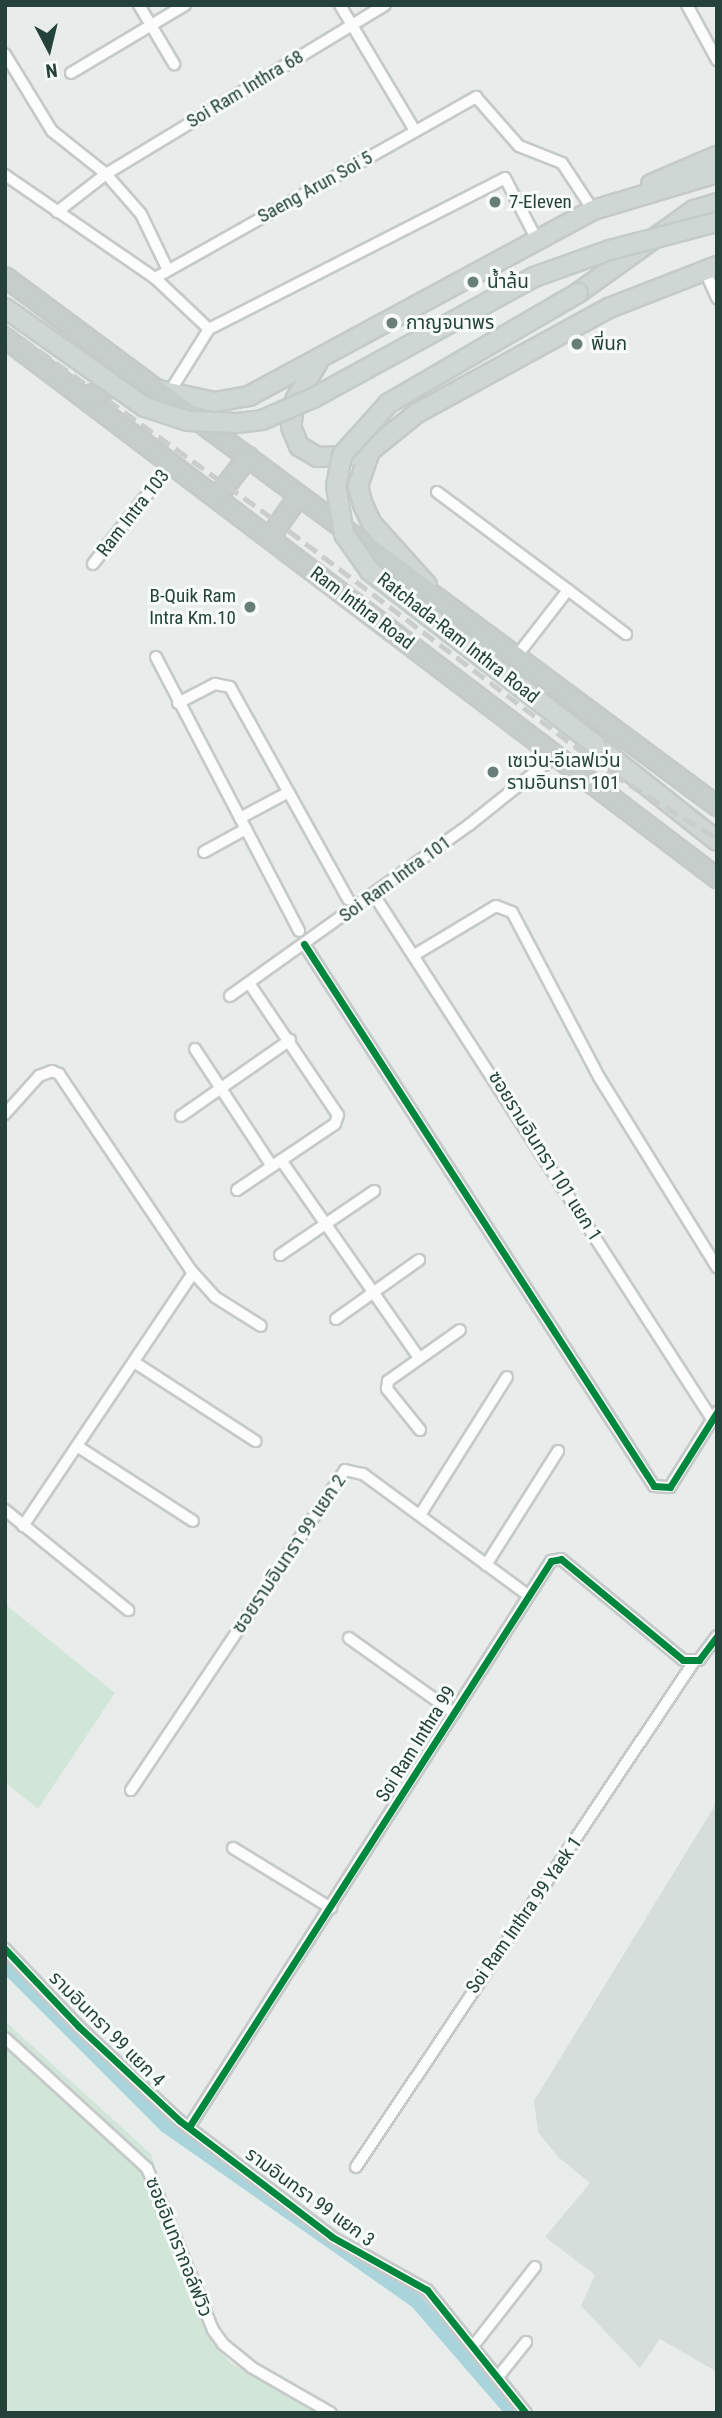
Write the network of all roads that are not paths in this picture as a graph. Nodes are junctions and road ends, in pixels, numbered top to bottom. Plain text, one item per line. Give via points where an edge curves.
1 (139, 5) edge
2 (185, 5) edge
3 (340, 5) edge
4 (385, 5) edge
5 (687, 5) edge
6 (351, 24) junction
7 (150, 25) junction
8 (5, 54) edge
9 (717, 60) edge
10 (174, 64) dead end
11 (71, 73) dead end
12 (415, 131) junction
13 (717, 156) edge
14 (717, 173) edge
15 (106, 174) junction
16 (5, 175) edge
17 (717, 201) edge
18 (593, 210) junction
19 (57, 212) junction
20 (717, 222) edge
21 (537, 240) junction
22 (167, 268) junction
23 (711, 268) edge
24 (5, 277) edge
25 (155, 278) junction
26 (717, 298) edge
27 (5, 308) edge
28 (209, 329) junction
29 (5, 338) edge
30 (319, 361) junction
31 (124, 364) junction
32 (162, 391) junction
33 (84, 397) junction
34 (370, 451) junction
35 (248, 457) junction
36 (172, 463) junction
37 (438, 492) dead end
38 (217, 496) junction
39 (298, 497) junction
40 (270, 537) junction
41 (93, 564) dead end
42 (568, 590) junction
43 (441, 601) junction
44 (626, 634) dead end
45 (156, 657) dead end
46 (516, 657) junction
47 (178, 704) junction
48 (555, 755) junction
49 (289, 792) junction
50 (717, 806) edge
51 (240, 818) junction
52 (246, 829) junction
53 (717, 841) edge
54 (204, 852) dead end
55 (717, 878) edge
56 (374, 895) junction
57 (348, 899) dead end
58 (299, 930) dead end
59 (304, 944) junction
60 (416, 954) junction
61 (249, 983) junction
62 (230, 996) dead end
63 (290, 1040) junction
64 (195, 1049) dead end
65 (221, 1088) junction
66 (5, 1114) edge
67 (181, 1116) dead end
68 (277, 1163) junction
69 (237, 1190) dead end
70 (374, 1191) dead end
71 (326, 1225) junction
72 (280, 1255) dead end
73 (419, 1260) dead end
74 (717, 1267) edge
75 (193, 1273) junction
76 (373, 1292) junction
77 (336, 1319) dead end
78 (261, 1326) dead end
79 (460, 1330) dead end
80 (419, 1358) junction
81 (134, 1362) junction
82 (507, 1377) dead end
83 (715, 1416) edge
84 (420, 1430) dead end
85 (255, 1441) dead end
86 (77, 1446) junction
87 (558, 1451) dead end
88 (5, 1510) edge
89 (419, 1515) junction
90 (193, 1521) dead end
91 (23, 1526) junction
92 (486, 1565) junction
93 (528, 1595) junction
94 (128, 1610) dead end
95 (717, 1636) edge
96 (349, 1638) dead end
97 (693, 1663) junction
98 (454, 1713) junction
99 (131, 1790) dead end
100 (233, 1848) dead end
101 (331, 1908) junction
102 (5, 1949) edge
103 (5, 2038) edge
104 (189, 2127) junction
105 (356, 2167) dead end
106 (535, 2267) dead end
107 (526, 2342) dead end
108 (474, 2345) junction
109 (498, 2377) junction
110 (331, 2413) edge
111 (526, 2413) edge

1 - 7 street
2 - 7 street
3 - 6 street
4 - 6 street, Soi Ram Inthra 68
5 - 9 street
6 - 12 street
6 - 15 street, Soi Ram Inthra 68
7 - 10 street
7 - 11 street
8 - 15 street via 52,131
12 - 18 street, Saeng Arun Soi 5 via 476,97 519,146 562,163
12 - 22 street, Saeng Arun Soi 5
13 - 18 main road
14 - 18 main road
15 - 19 street, Soi Ram Inthra 68
15 - 22 street via 141,214
16 - 19 street
17 - 53 main road, Ratchada-Ram Inthra Road, bridge via 694,210 578,293 389,403 342,456 336,486 344,534 370,571
18 - 21 main road
19 - 25 street
20 - 27 main road, bridge via 610,250 534,277 313,398 262,420 238,423 188,421 145,407
21 - 28 street via 505,178
21 - 30 main road
22 - 25 street, Saeng Arun Soi 5
23 - 26 street
23 - 34 main road via 609,308 417,413
24 - 31 highway
25 - 28 street
28 - 32 street
29 - 33 highway, Ram Inthra Road
30 - 32 main road via 270,388 233,401 215,402
30 - 34 main road via 295,400 291,427 299,446 317,457 332,459
31 - 32 highway
31 - 33 highway via 116,386
32 - 35 highway
33 - 36 highway, Ram Inthra Road
34 - 43 main road, Ratchada-Ram Inthra Road via 358,486 368,514
35 - 38 highway
35 - 39 highway
36 - 38 highway, Ram Inthra Road
36 - 41 street, Ram Intra 103
37 - 42 street
38 - 40 highway, Ram Inthra Road
39 - 40 highway
39 - 43 highway
40 - 48 highway, Ram Inthra Road
42 - 44 street
42 - 46 street
43 - 46 highway
45 - 47 street
46 - 50 highway
47 - 49 street via 215,684 230,687
47 - 51 street
48 - 55 highway, Ram Inthra Road
48 - 56 street, Soi Ram Intra 101
49 - 51 street
49 - 57 street
51 - 52 street
52 - 54 street
52 - 58 street
56 - 59 street, Soi Ram Intra 101
56 - 60 street, ซอยรามอินทรา 101 แยก 1
59 - 61 street, Soi Ram Intra 101
59 - 83 street via 654,1486 670,1487
60 - 74 street via 496,906 512,912 593,1068
60 - 83 street, ซอยรามอินทรา 101 แยก 1
61 - 62 street, Soi Ram Intra 101
61 - 63 street
63 - 65 street
63 - 68 street via 338,1115 335,1124
64 - 65 street
65 - 67 street
65 - 68 street
66 - 75 street via 39,1076 51,1070 59,1074
68 - 69 street
68 - 71 street
70 - 71 street
71 - 72 street
71 - 76 street
73 - 76 street
75 - 78 street via 215,1297
75 - 81 street
76 - 77 street
76 - 80 street
79 - 80 street
80 - 84 street via 387,1385
81 - 85 street
81 - 86 street
82 - 89 street
86 - 90 street
86 - 91 street
87 - 92 street
88 - 91 street
89 - 92 street, ซอยรามอินทรา 99 แยก 2
89 - 99 street, ซอยรามอินทรา 99 แยก 2 via 363,1474 345,1470
91 - 94 street
92 - 93 street, ซอยรามอินทรา 99 แยก 2
93 - 97 street, Soi Ram Inthra 99 via 551,1561 561,1559 673,1652
93 - 98 street, Soi Ram Inthra 99
95 - 97 street
96 - 98 street
97 - 105 street, Soi Ram Inthra 99 Yaek 1
98 - 101 street, Soi Ram Inthra 99
100 - 101 street
101 - 104 street, Soi Ram Inthra 99
102 - 104 street, รามอินทรา 99 แยก 4 via 78,2026
103 - 110 street, ซอยอินทรากอล์ฟวิว via 147,2168 213,2330 223,2344 251,2368
104 - 108 street, รามอินทรา 99 แยก 3 via 332,2236 427,2290
106 - 108 street
107 - 109 street
108 - 109 street, รามอินทรา 99 แยก 3
109 - 111 street, รามอินทรา 99 แยก 3

